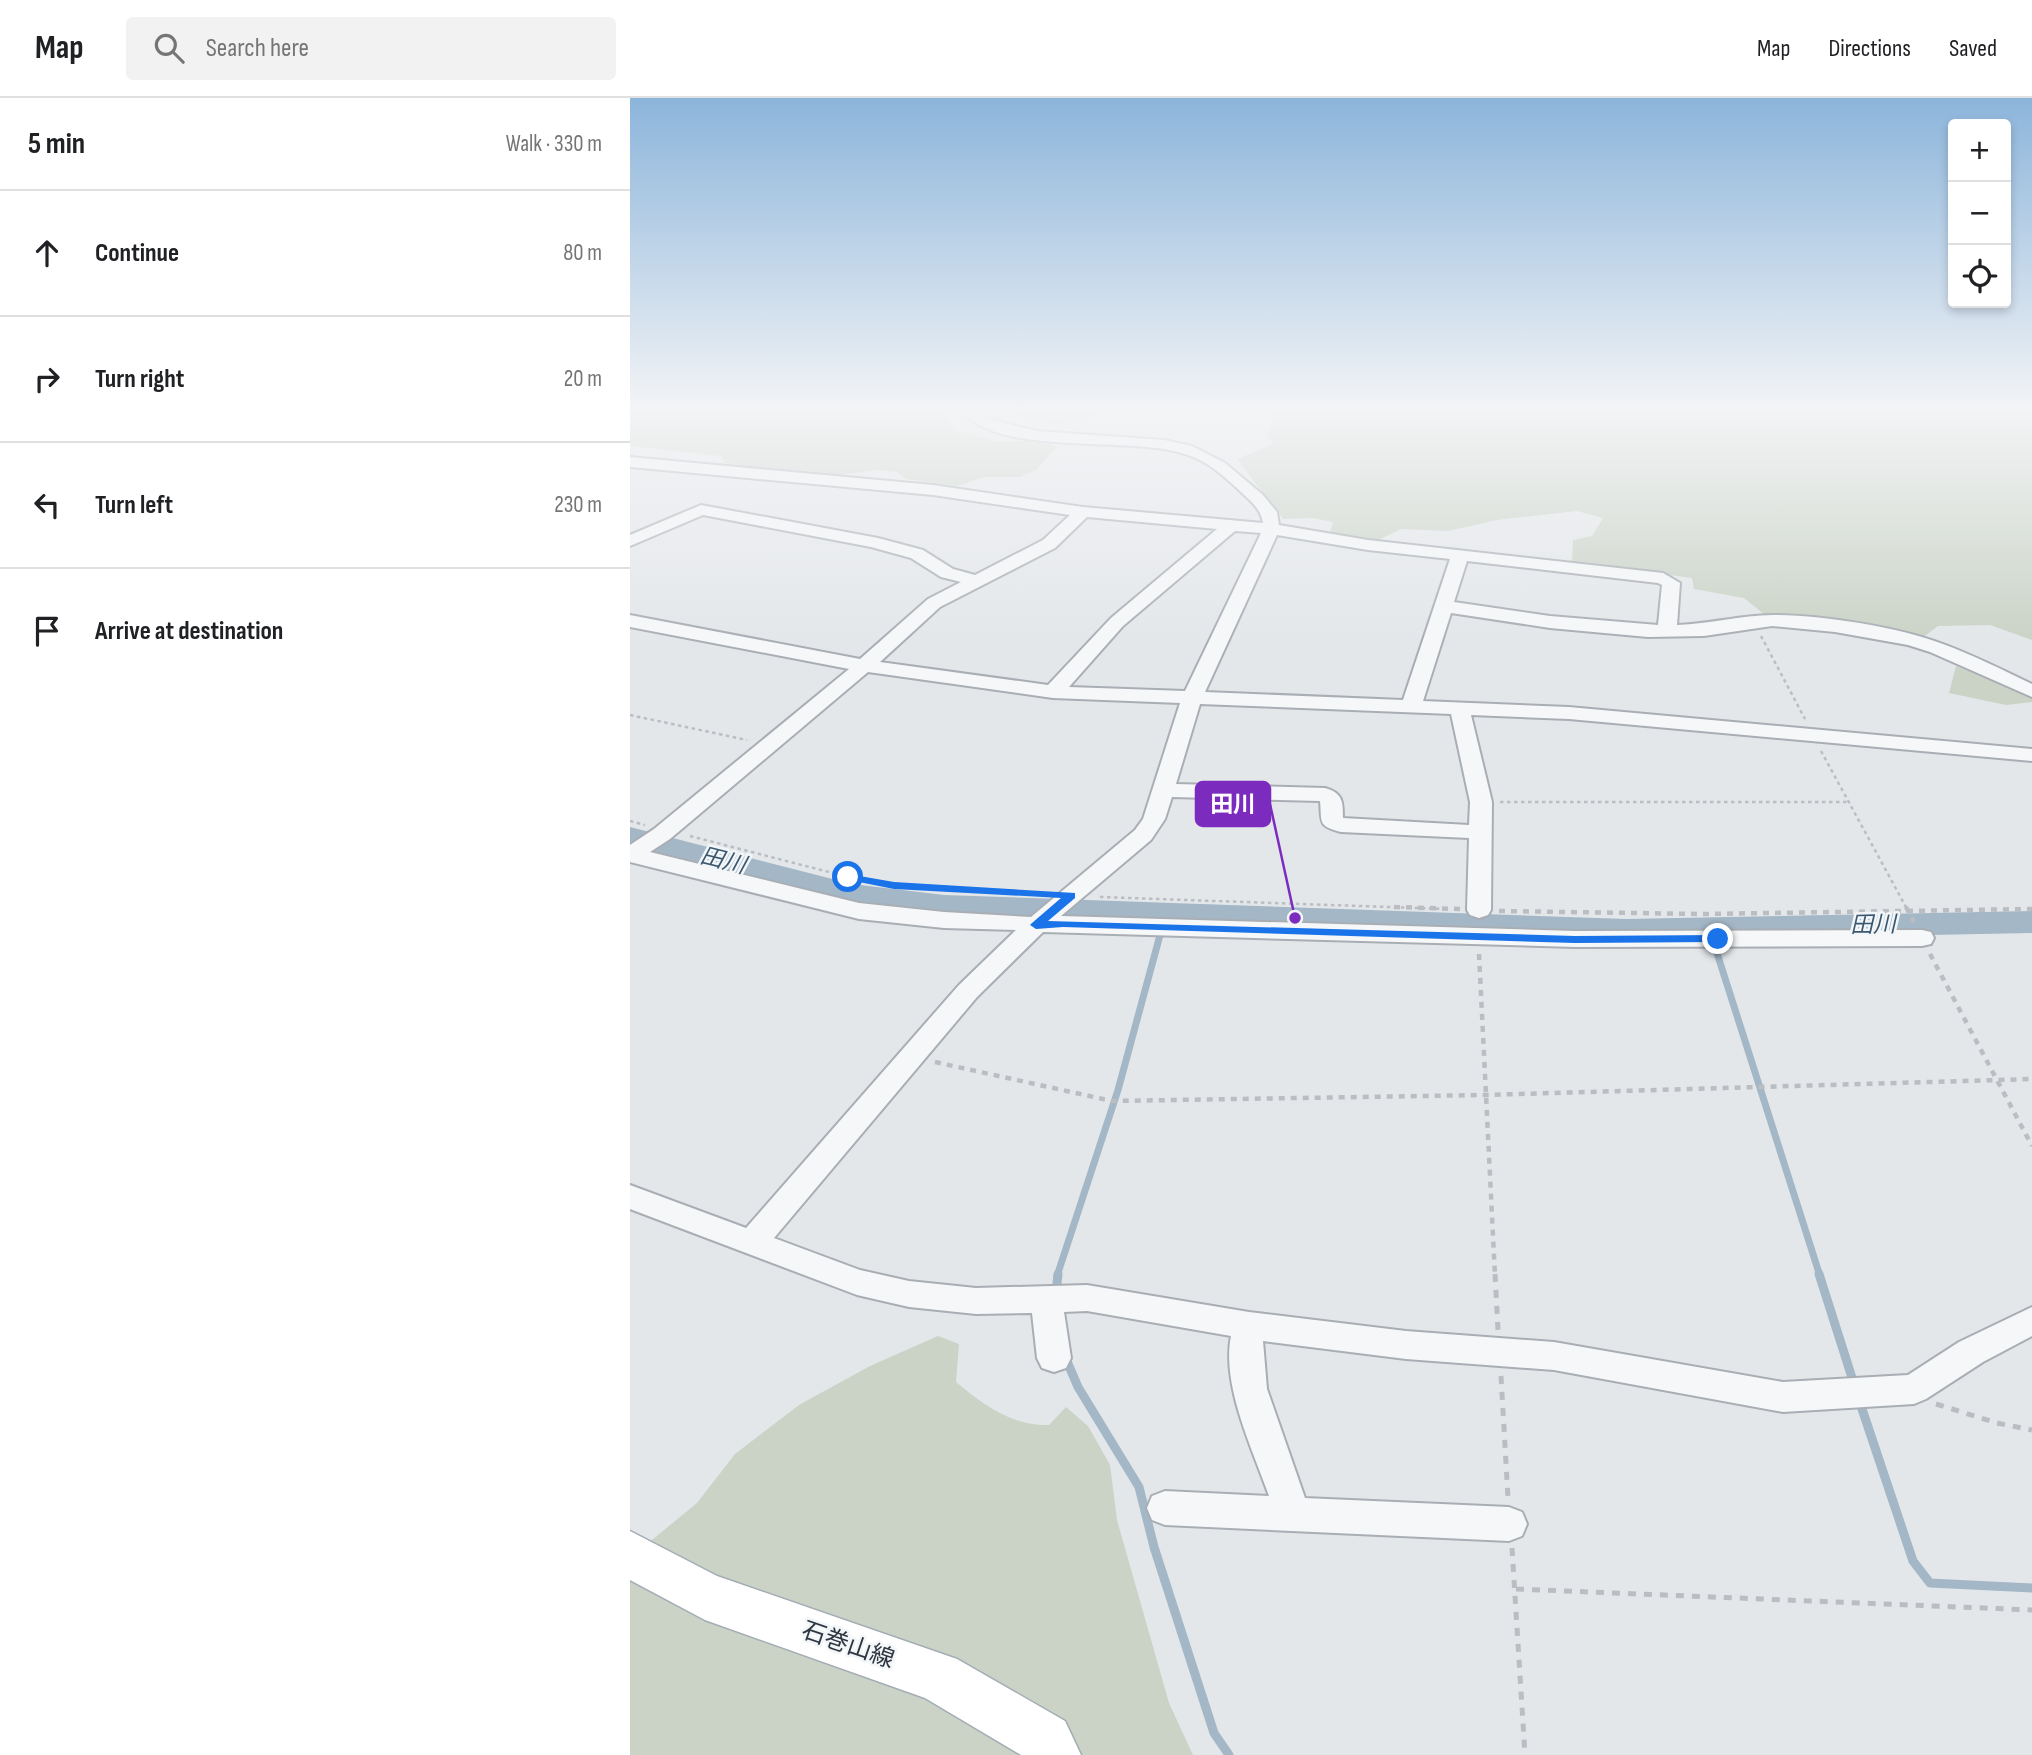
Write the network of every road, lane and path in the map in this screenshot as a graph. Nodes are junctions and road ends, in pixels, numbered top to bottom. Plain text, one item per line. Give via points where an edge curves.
1 (915, 488) edge
2 (1247, 488) edge
3 (1083, 512) junction
4 (1230, 527) junction
5 (1271, 529) junction
6 (630, 541) edge
7 (1460, 556) junction
8 (976, 581) junction
9 (1443, 606) junction
10 (630, 621) edge
11 (1753, 622) junction
12 (1667, 631) junction
13 (864, 666) junction
14 (2032, 691) edge
15 (1053, 692) junction
16 (1192, 698) junction
17 (1411, 706) junction
18 (1460, 707) junction
19 (630, 715) edge
20 (1814, 736) junction
21 (769, 745) junction
22 (2032, 755) edge
23 (1164, 790) junction
24 (1481, 802) junction
25 (1848, 802) junction
26 (630, 821) edge
27 (664, 832) junction
28 (1479, 832) junction
29 (632, 854) edge
30 (1069, 898) junction
31 (2032, 909) edge
32 (1479, 910) junction
33 (1909, 912) junction
34 (1040, 922) junction
35 (1922, 937) joint
36 (912, 1056) junction
37 (1996, 1079) junction
38 (2032, 1079) edge
39 (2032, 1146) edge
40 (630, 1197) edge
41 (752, 1242) junction
42 (1049, 1297) junction
43 (2032, 1320) edge
44 (1249, 1326) junction
45 (1054, 1358) dead end
46 (1914, 1389) junction
47 (2032, 1430) edge
48 (1165, 1508) dead end
49 (1290, 1514) junction
50 (1509, 1524) dead end
51 (630, 1554) edge
52 (1516, 1589) dead end
53 (2032, 1610) edge
54 (1055, 1755) edge

1 - 3 street
2 - 5 street via 1270,512
3 - 4 street
3 - 8 street via 1049,544
4 - 5 street
4 - 15 street via 1117,622
5 - 7 street
5 - 16 street
6 - 8 street via 701,510 872,542 916,554 947,573
7 - 9 street
7 - 12 street via 1663,578 1671,583
8 - 13 street via 934,603
9 - 12 street via 1550,622
9 - 17 street
10 - 13 street
11 - 12 street
11 - 14 street via 1800,621 1912,640
11 - 20 path
13 - 15 street
13 - 21 street
15 - 16 street
16 - 17 street
16 - 23 street
17 - 18 street
18 - 20 street
18 - 24 street
19 - 21 path
20 - 22 street
20 - 25 path
21 - 27 street
23 - 28 street via 1325,795 1332,799 1332,822 1341,825
23 - 30 street via 1143,835
24 - 25 path
24 - 28 street
25 - 33 path
26 - 27 path
27 - 29 street
27 - 30 path via 894,886
28 - 32 street
29 - 34 street via 859,911 906,918
30 - 32 path
30 - 34 street
31 - 33 path
32 - 33 path
34 - 35 street via 1575,939
34 - 36 street via 968,991
35 - 37 path
36 - 37 path via 1112,1101
36 - 41 street
37 - 38 path
37 - 39 path
40 - 41 street
41 - 42 street via 857,1282 909,1294 976,1301
42 - 44 street via 1087,1298
42 - 45 street
43 - 46 street
44 - 46 street via 1406,1345 1532,1353 1783,1397
44 - 49 street via 1244,1338 1249,1387
46 - 47 path via 1939,1405
48 - 49 street
49 - 50 street
51 - 54 main road, 石巻山線 via 705,1596 939,1677 1046,1741
52 - 53 path

